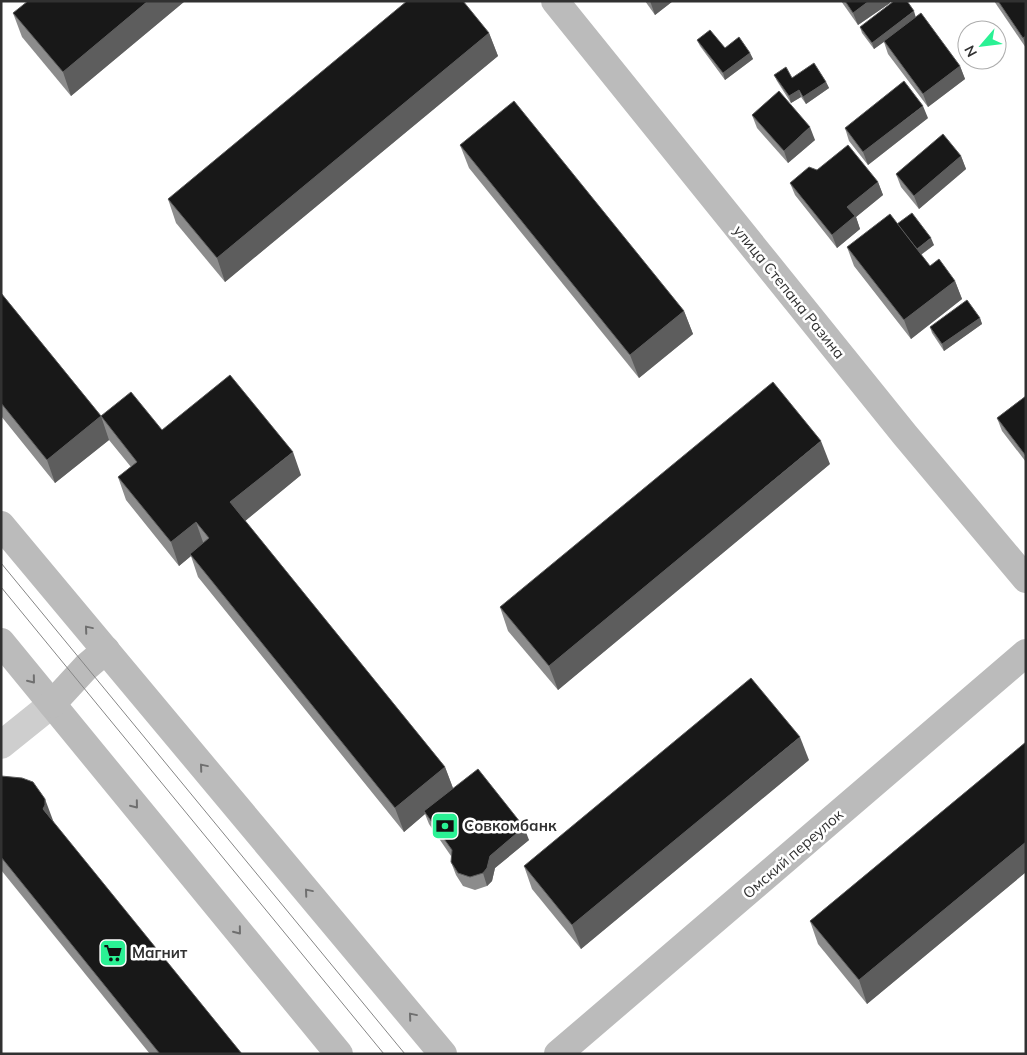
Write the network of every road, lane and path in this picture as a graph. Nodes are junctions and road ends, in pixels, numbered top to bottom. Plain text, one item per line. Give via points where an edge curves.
1 (555, 1) edge
2 (1, 525) edge
3 (1026, 579) edge
4 (1, 642) edge
5 (106, 650) junction
6 (1026, 653) edge
7 (52, 704) junction
8 (1, 745) edge
9 (339, 1054) edge
10 (443, 1054) edge
11 (558, 1054) edge

1 - 3 street, улица Степана Разина via 905,435
5 -> 2 street
4 -> 7 street
5 - 7 street
10 -> 5 street
6 - 11 street, Омский переулок
7 - 8 street
7 -> 9 street

